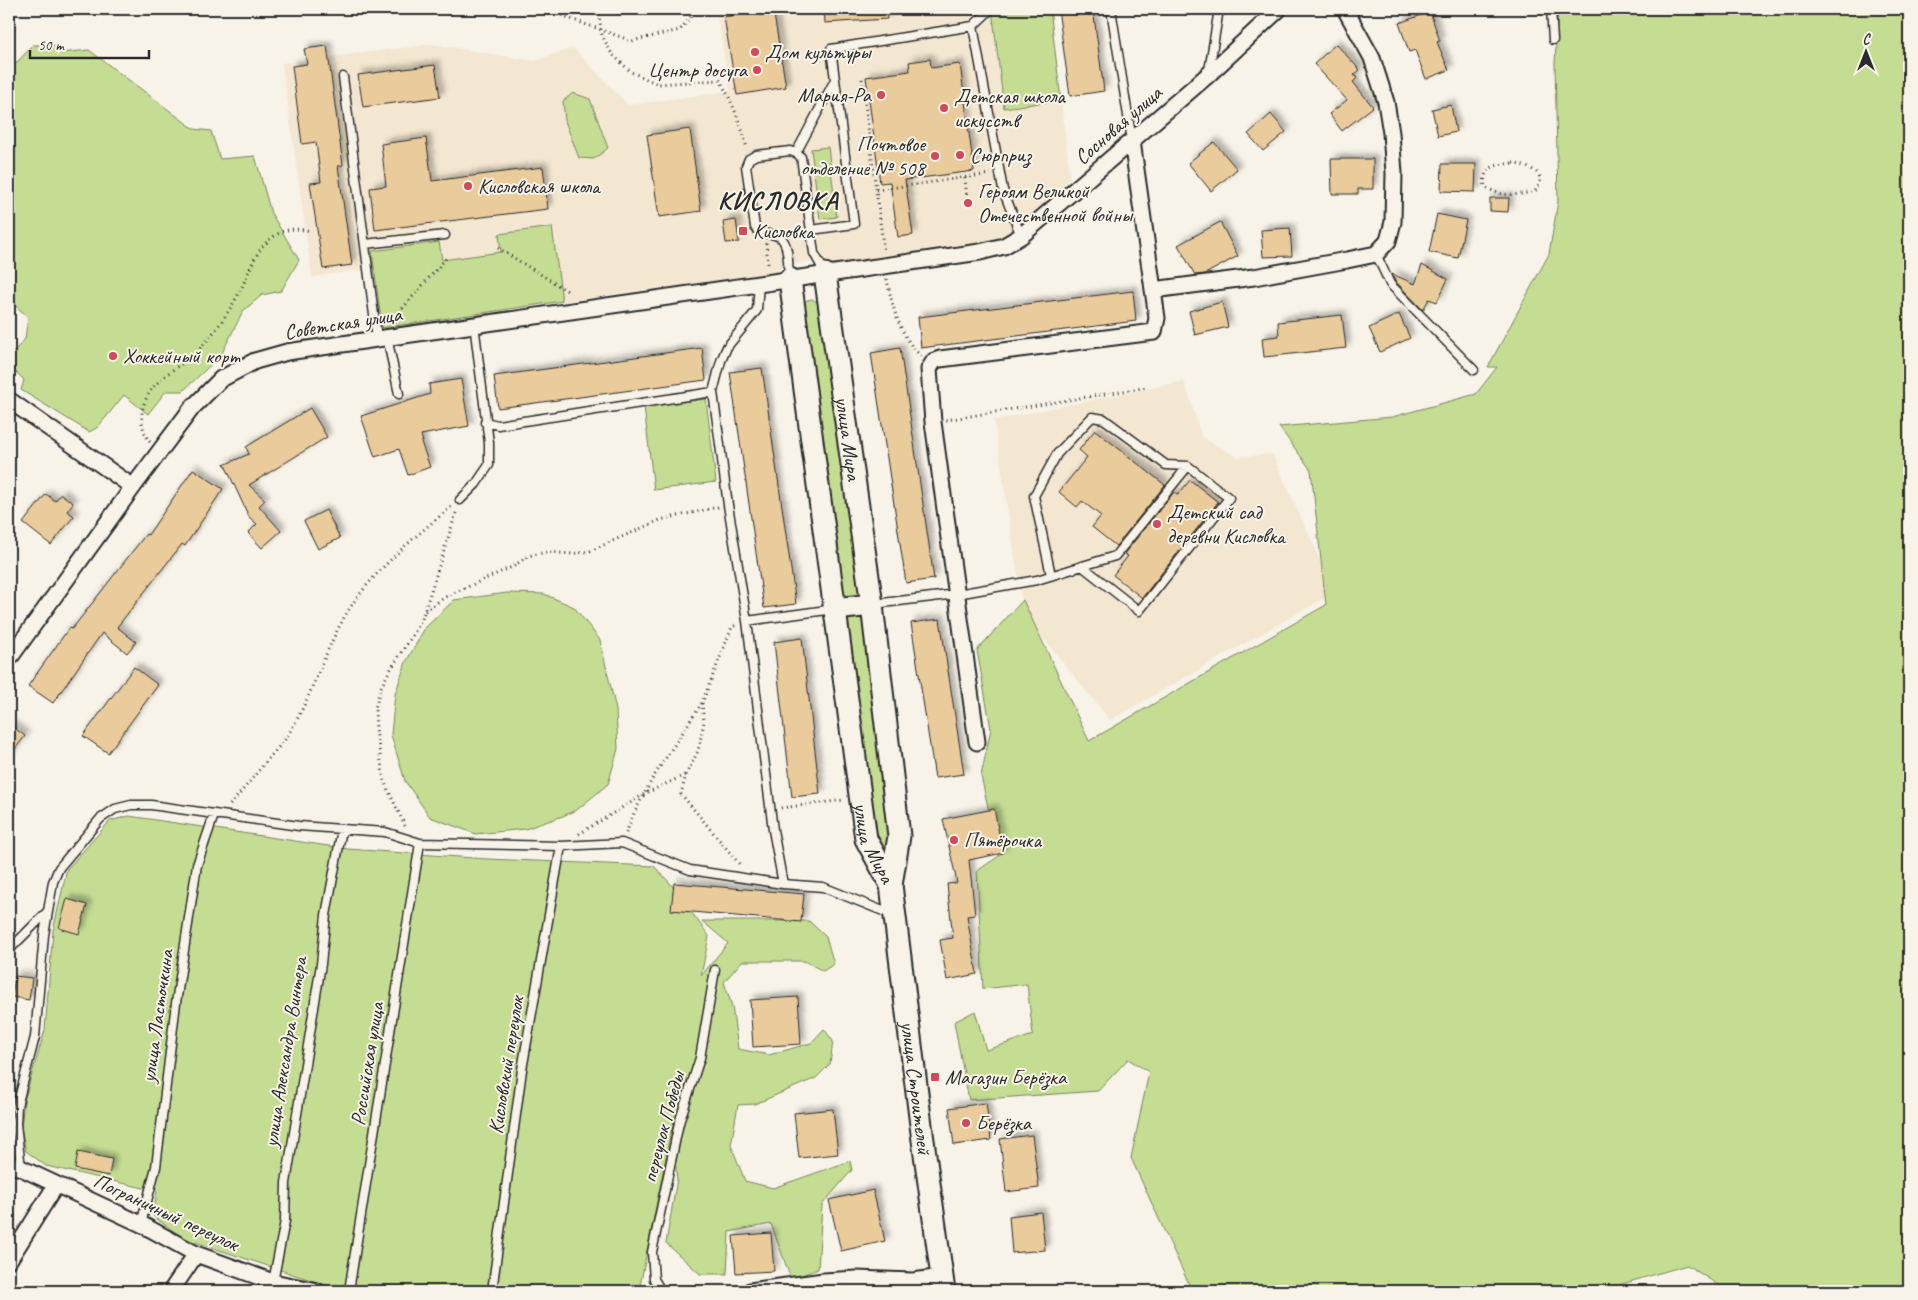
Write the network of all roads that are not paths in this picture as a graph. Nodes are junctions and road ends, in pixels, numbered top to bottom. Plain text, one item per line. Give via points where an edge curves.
1 (991, 9) edge
2 (1111, 9) edge
3 (1219, 9) edge
4 (1279, 9) edge
5 (1345, 9) edge
6 (1551, 9) edge
7 (973, 26) junction
8 (1553, 40) dead end
9 (1208, 75) junction
10 (343, 77) dead end
11 (835, 80) junction
12 (1132, 141) junction
13 (796, 152) junction
14 (811, 230) junction
15 (445, 236) dead end
16 (1021, 236) junction
17 (365, 244) junction
18 (1376, 254) junction
19 (825, 274) junction
20 (790, 279) junction
21 (760, 283) junction
22 (1153, 290) junction
23 (474, 324) junction
24 (382, 337) junction
25 (1474, 370) dead end
26 (713, 392) junction
27 (399, 394) dead end
28 (9, 400) edge
29 (485, 422) junction
30 (1188, 466) junction
31 (133, 487) junction
32 (460, 500) road end
33 (1082, 566) junction
34 (1051, 575) junction
35 (957, 594) junction
36 (872, 605) junction
37 (835, 608) junction
38 (747, 621) junction
39 (9, 659) edge
40 (977, 742) dead end
41 (218, 815) junction
42 (342, 829) junction
43 (416, 842) junction
44 (561, 846) junction
45 (782, 884) junction
46 (891, 885) junction
47 (48, 911) junction
48 (894, 915) junction
49 (9, 950) edge
50 (715, 970) dead end
51 (15, 1166) edge
52 (56, 1185) junction
53 (141, 1224) junction
54 (196, 1254) junction
55 (9, 1260) edge
56 (913, 1281) junction
57 (274, 1282) junction
58 (943, 1284) edge
59 (171, 1291) edge
60 (317, 1291) edge
61 (349, 1291) edge
62 (492, 1291) edge
63 (661, 1291) edge
64 (750, 1291) edge
65 (894, 1291) edge

1 - 7 lane
2 - 12 lane
3 - 9 lane
4 - 9 street, Сосновая улица
5 - 18 street via 1372,58 1386,102 1391,133 1393,222 1388,241
6 - 8 lane
7 - 11 lane via 831,49
7 - 16 lane via 1003,190
9 - 12 street, Сосновая улица
10 - 17 lane
11 - 13 lane
11 - 14 lane via 854,224
12 - 16 street, Сосновая улица
12 - 22 street
13 - 14 lane via 802,160
13 - 20 lane via 756,155 749,159 746,170 756,230 778,236 784,242
14 - 19 lane via 815,258
15 - 17 lane
16 - 19 street, Сосновая улица via 1004,246 980,252
17 - 24 lane
18 - 22 street
18 - 25 lane via 1390,284
19 - 20 street, Советская улица
19 - 36 street, улица Мира
20 - 21 street, Советская улица
20 - 37 street, улица Мира
21 - 23 street, Советская улица
21 - 26 lane via 757,310 727,347
22 - 35 street via 1157,318 1154,332 940,359 931,364 933,422
23 - 24 street, Советская улица
23 - 29 lane
24 - 27 lane
24 - 31 street, Советская улица via 286,352 254,361 221,379 192,408
26 - 29 lane via 498,425
26 - 38 lane
28 - 31 street
29 - 32 lane via 489,465
30 - 33 lane via 1115,556
30 - 33 lane via 1229,498 1139,611
30 - 34 lane via 1166,465 1104,418 1092,417 1057,454 1034,496
31 - 39 street, Советская улица
33 - 34 lane
34 - 35 lane
35 - 36 lane
35 - 40 street
36 - 37 street
36 - 46 street, улица Мира via 899,836
37 - 38 lane
37 - 46 street, улица Мира via 866,839
38 - 45 lane
41 - 42 lane, Пограничный переулок
41 - 47 lane, Пограничный переулок via 151,805 115,809 100,820 59,868
41 - 53 lane, улица Ласточкина via 197,865 156,1167
42 - 43 lane, Пограничный переулок via 385,832
42 - 57 lane, улица Александра Винтера via 326,915
43 - 44 lane, Пограничный переулок
43 - 61 lane, Российская улица
44 - 45 lane, Пограничный переулок via 622,842 690,870
44 - 62 lane, Кисловский переулок via 522,1070
45 - 48 lane via 823,887
46 - 48 street, улица Строителей
47 - 49 lane
47 - 51 lane, Пограничный переулок via 35,1037 17,1106
48 - 58 street, улица Строителей
50 - 63 lane, переулок Победы via 700,1058 679,1123 652,1252 654,1280
51 - 52 street, Пограничный переулок
52 - 53 street, Пограничный переулок
52 - 55 street
53 - 54 street, Пограничный переулок
54 - 57 street, Пограничный переулок
54 - 59 street
56 - 58 street
56 - 64 street via 824,1281
56 - 65 lane
57 - 60 street, Пограничный переулок

